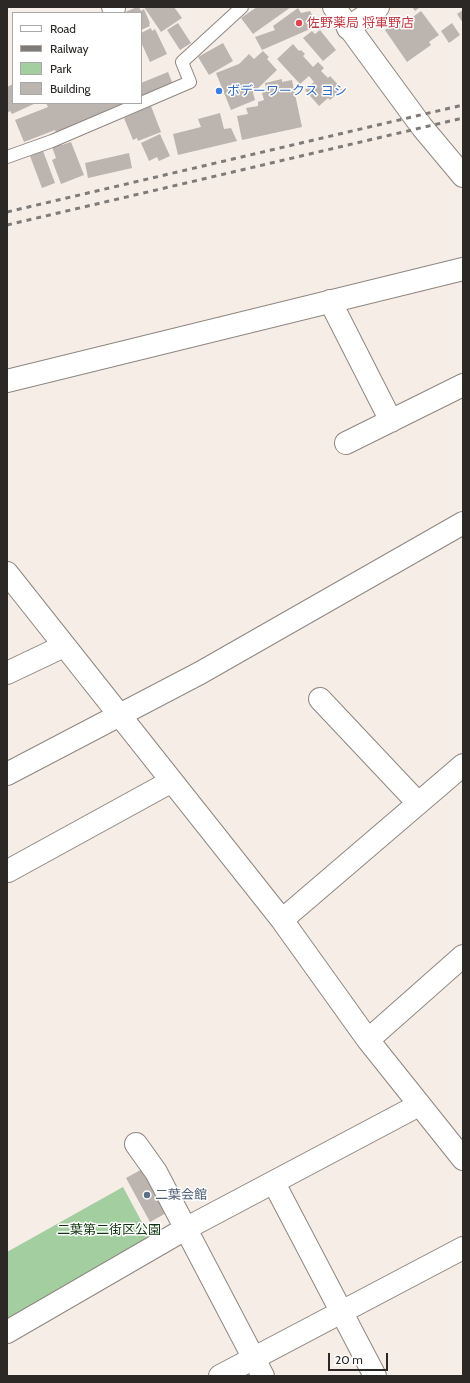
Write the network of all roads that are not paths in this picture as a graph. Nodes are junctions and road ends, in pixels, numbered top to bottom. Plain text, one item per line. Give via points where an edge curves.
1 (242, 7) edge
2 (334, 7) edge
3 (378, 7) edge
4 (348, 28) junction
5 (142, 103) edge
6 (139, 104) edge
7 (7, 157) edge
8 (463, 176) edge
9 (463, 268) edge
10 (330, 301) junction
11 (7, 381) edge
12 (463, 385) edge
13 (391, 421) junction
14 (346, 443) dead end
15 (463, 523) edge
16 (7, 573) edge
17 (64, 646) junction
18 (7, 673) edge
19 (320, 699) dead end
20 (119, 715) junction
21 (463, 765) edge
22 (7, 774) edge
23 (172, 781) junction
24 (418, 803) junction
25 (8, 871) dead end
26 (282, 920) junction
27 (463, 956) edge
28 (368, 1040) junction
29 (419, 1105) junction
30 (136, 1144) dead end
31 (463, 1159) edge
32 (274, 1183) junction
33 (185, 1229) junction
34 (463, 1248) edge
35 (342, 1312) junction
36 (7, 1332) edge
37 (258, 1367) edge
38 (220, 1376) edge
39 (375, 1376) edge

1 - 5 lane via 182,62 190,82
2 - 4 street
3 - 4 street
4 - 8 street via 422,127
6 - 7 lane
9 - 10 street
10 - 11 street
10 - 13 street
12 - 13 street
13 - 14 street
15 - 20 street via 200,673
16 - 17 street
17 - 18 street
17 - 20 street
19 - 24 street
20 - 22 street
20 - 23 street
21 - 24 street
23 - 25 street
23 - 26 street
24 - 26 street
26 - 28 street
27 - 28 street
28 - 29 street
29 - 31 street
29 - 32 street
30 - 33 street via 156,1172
32 - 33 street
32 - 35 street
33 - 36 street
33 - 37 street
34 - 35 street
35 - 37 street
35 - 39 street
37 - 38 street

